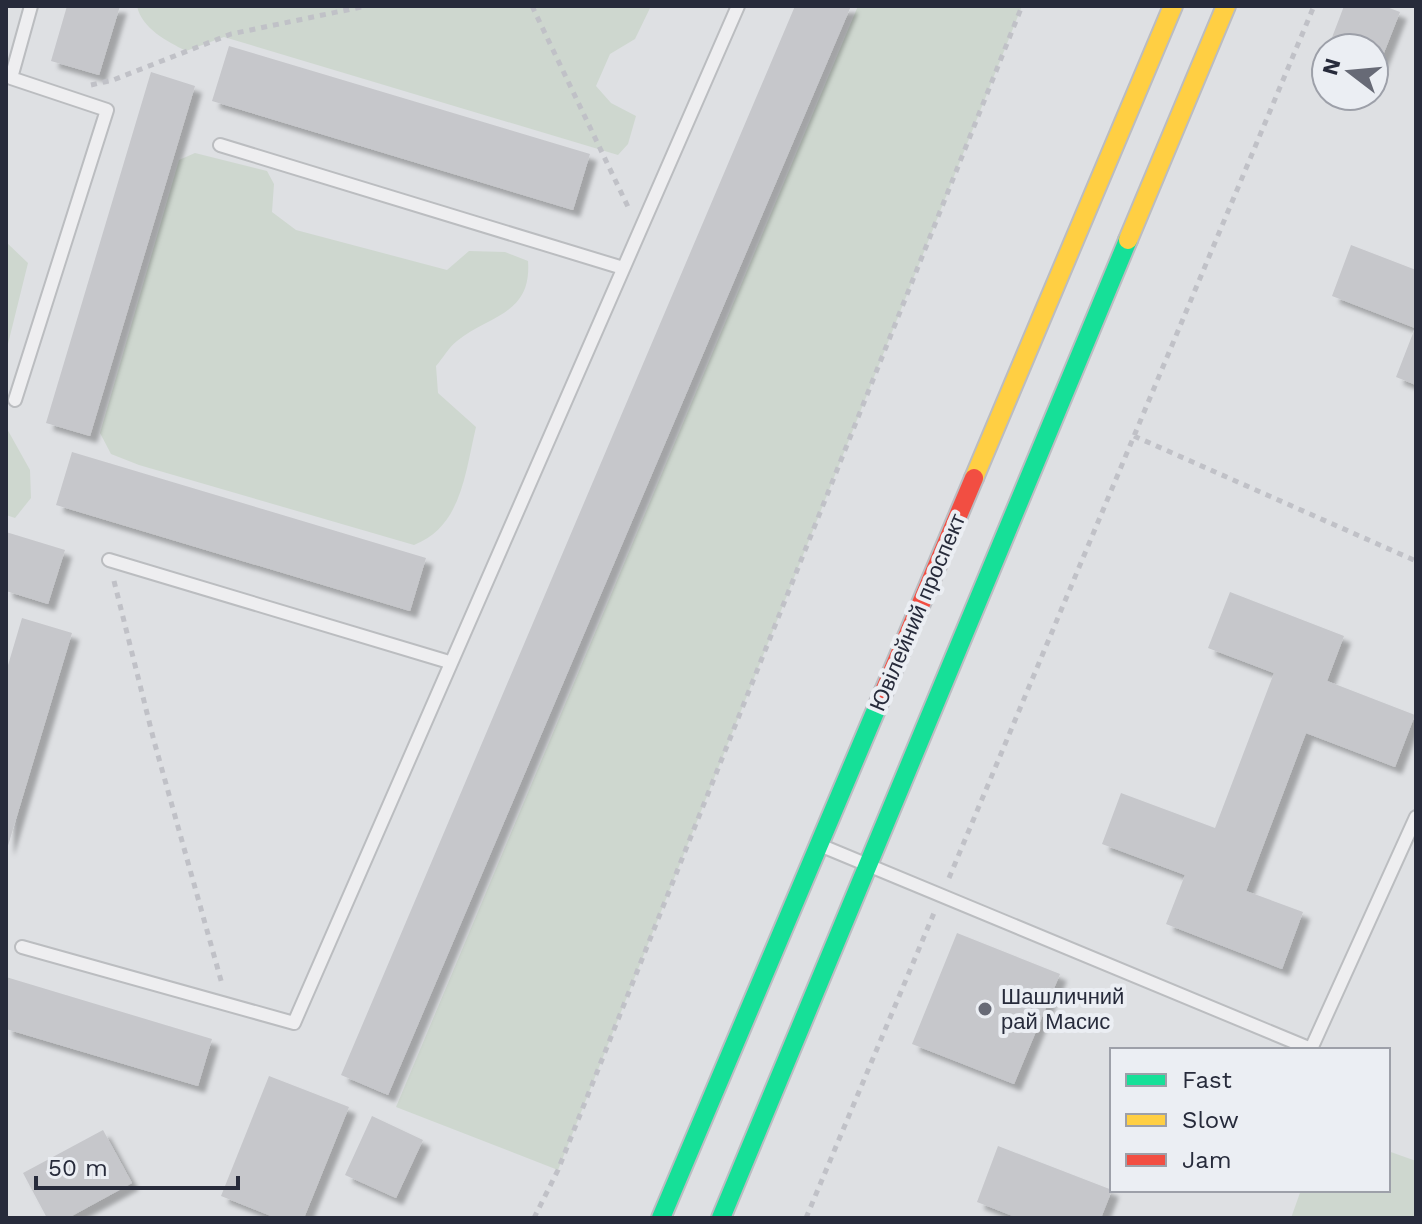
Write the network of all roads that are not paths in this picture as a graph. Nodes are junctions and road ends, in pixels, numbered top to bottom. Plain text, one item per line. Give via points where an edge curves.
1 (31, 6) edge
2 (738, 6) edge
3 (1173, 6) edge
4 (1226, 6) edge
5 (220, 145) dead end
6 (623, 268) junction
7 (15, 400) dead end
8 (109, 560) road end
9 (449, 662) junction
10 (1416, 817) edge
11 (819, 844) junction
12 (868, 864) junction
13 (22, 947) dead end
14 (1309, 1048) edge
15 (1311, 1048) edge
16 (661, 1218) edge
17 (721, 1218) edge

1 - 7 lane via 11,78 107,110
2 - 6 lane
3 - 11 main road, Ювілейний проспект
4 - 12 main road
5 - 6 lane
6 - 9 lane
8 - 9 lane
9 - 13 lane via 294,1023
10 - 15 lane
11 - 12 lane
11 - 16 main road, Ювілейний проспект
12 - 14 lane
12 - 17 main road

